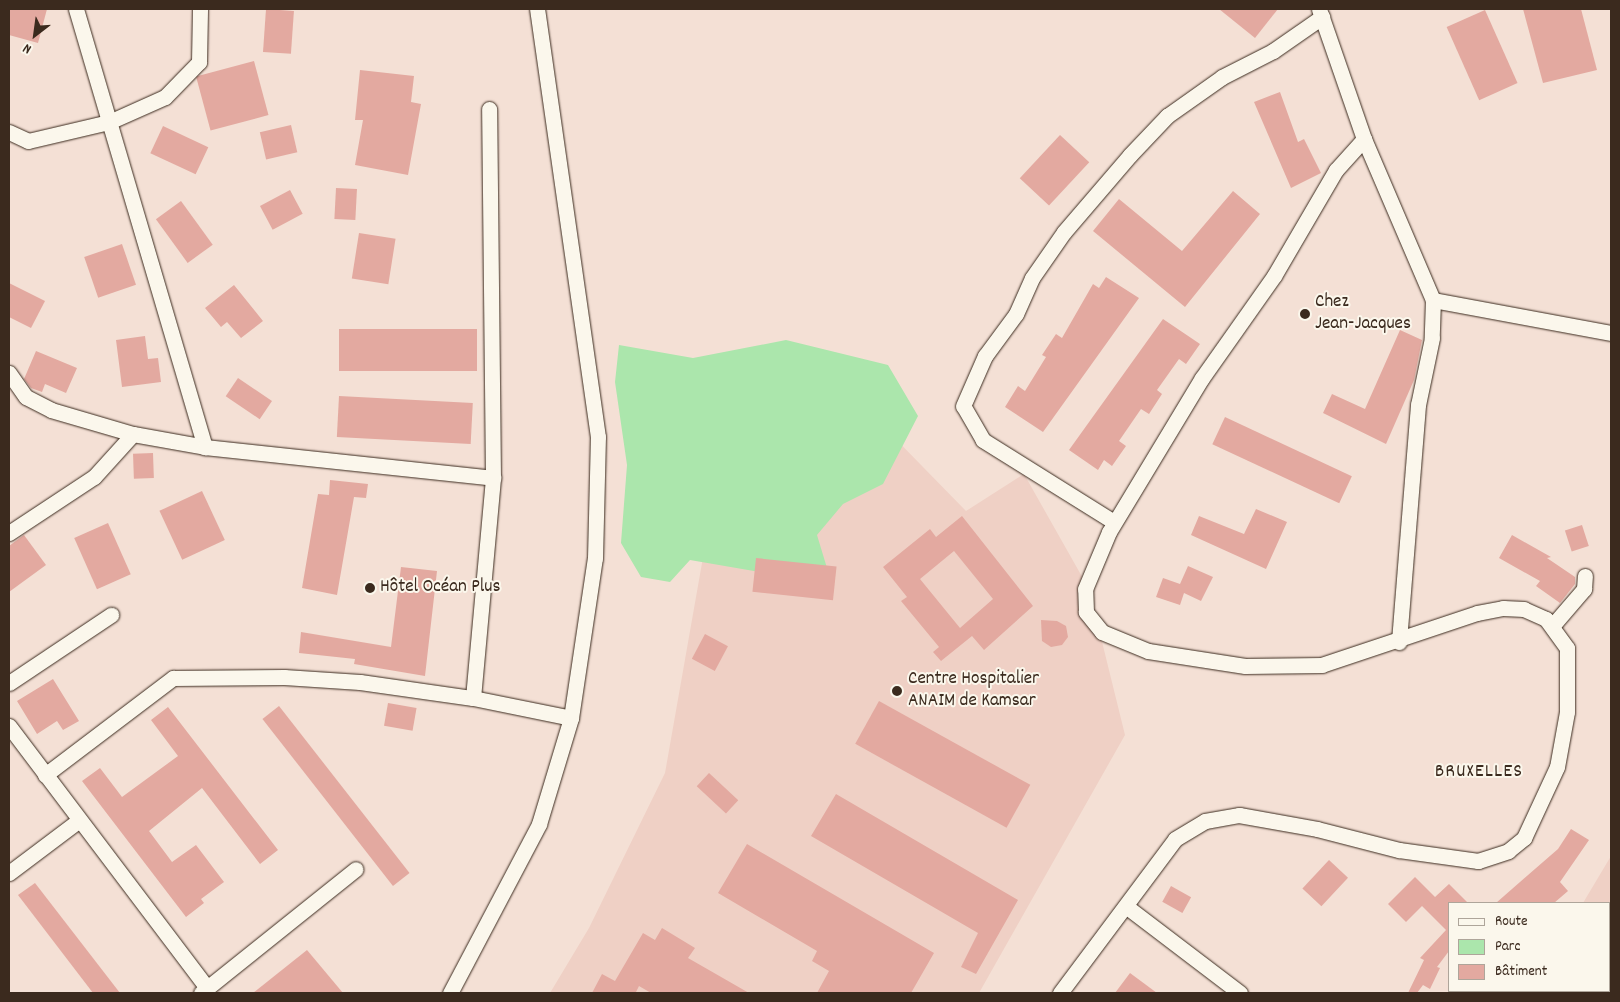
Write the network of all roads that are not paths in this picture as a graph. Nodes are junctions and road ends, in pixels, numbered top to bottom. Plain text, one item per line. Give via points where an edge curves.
1 (76, 9) edge
2 (200, 9) edge
3 (538, 9) edge
4 (1321, 13) edge
5 (489, 109) dead end
6 (109, 122) junction
7 (9, 132) edge
8 (1364, 139) junction
9 (1433, 300) junction
10 (1611, 333) edge
11 (9, 373) edge
12 (133, 434) junction
13 (205, 447) junction
14 (493, 478) junction
15 (1114, 522) junction
16 (9, 533) edge
17 (1586, 576) dead end
18 (111, 615) dead end
19 (1553, 625) junction
20 (1399, 642) junction
21 (9, 682) edge
22 (473, 698) junction
23 (571, 718) junction
24 (9, 726) edge
25 (45, 775) junction
26 (78, 821) junction
27 (10, 868) edge
28 (356, 869) dead end
29 (1127, 907) junction
30 (204, 991) edge
31 (450, 993) edge
32 (1060, 993) edge
33 (1240, 993) edge

1 - 6 street
2 - 6 street via 199,62 165,97
3 - 23 street via 598,437 595,558
4 - 8 street
4 - 15 street via 1166,116 1130,155 1064,232 1032,278 1016,314 985,356 962,406 983,440
5 - 14 street
6 - 7 street via 28,141
6 - 13 street
8 - 9 street
8 - 15 street via 1336,170 1274,276 1202,378
9 - 10 street
9 - 20 street via 1432,338 1418,405
11 - 12 street via 26,397 51,410
12 - 13 street
12 - 16 street via 94,477
13 - 14 street
14 - 22 street
15 - 20 street via 1085,589 1086,612 1102,632 1148,651 1245,666 1322,665
17 - 19 street via 1584,589
18 - 21 street
19 - 20 street via 1524,609 1503,608 1477,613
19 - 29 street via 1567,648 1569,666 1567,712 1557,767 1524,838 1508,851 1478,861 1459,861 1239,815 1205,821 1175,839
22 - 23 street
22 - 25 street via 284,677 173,678
23 - 31 street via 539,824
24 - 25 street
25 - 26 street
26 - 27 street
26 - 30 street
28 - 30 street
29 - 32 street
29 - 33 street

